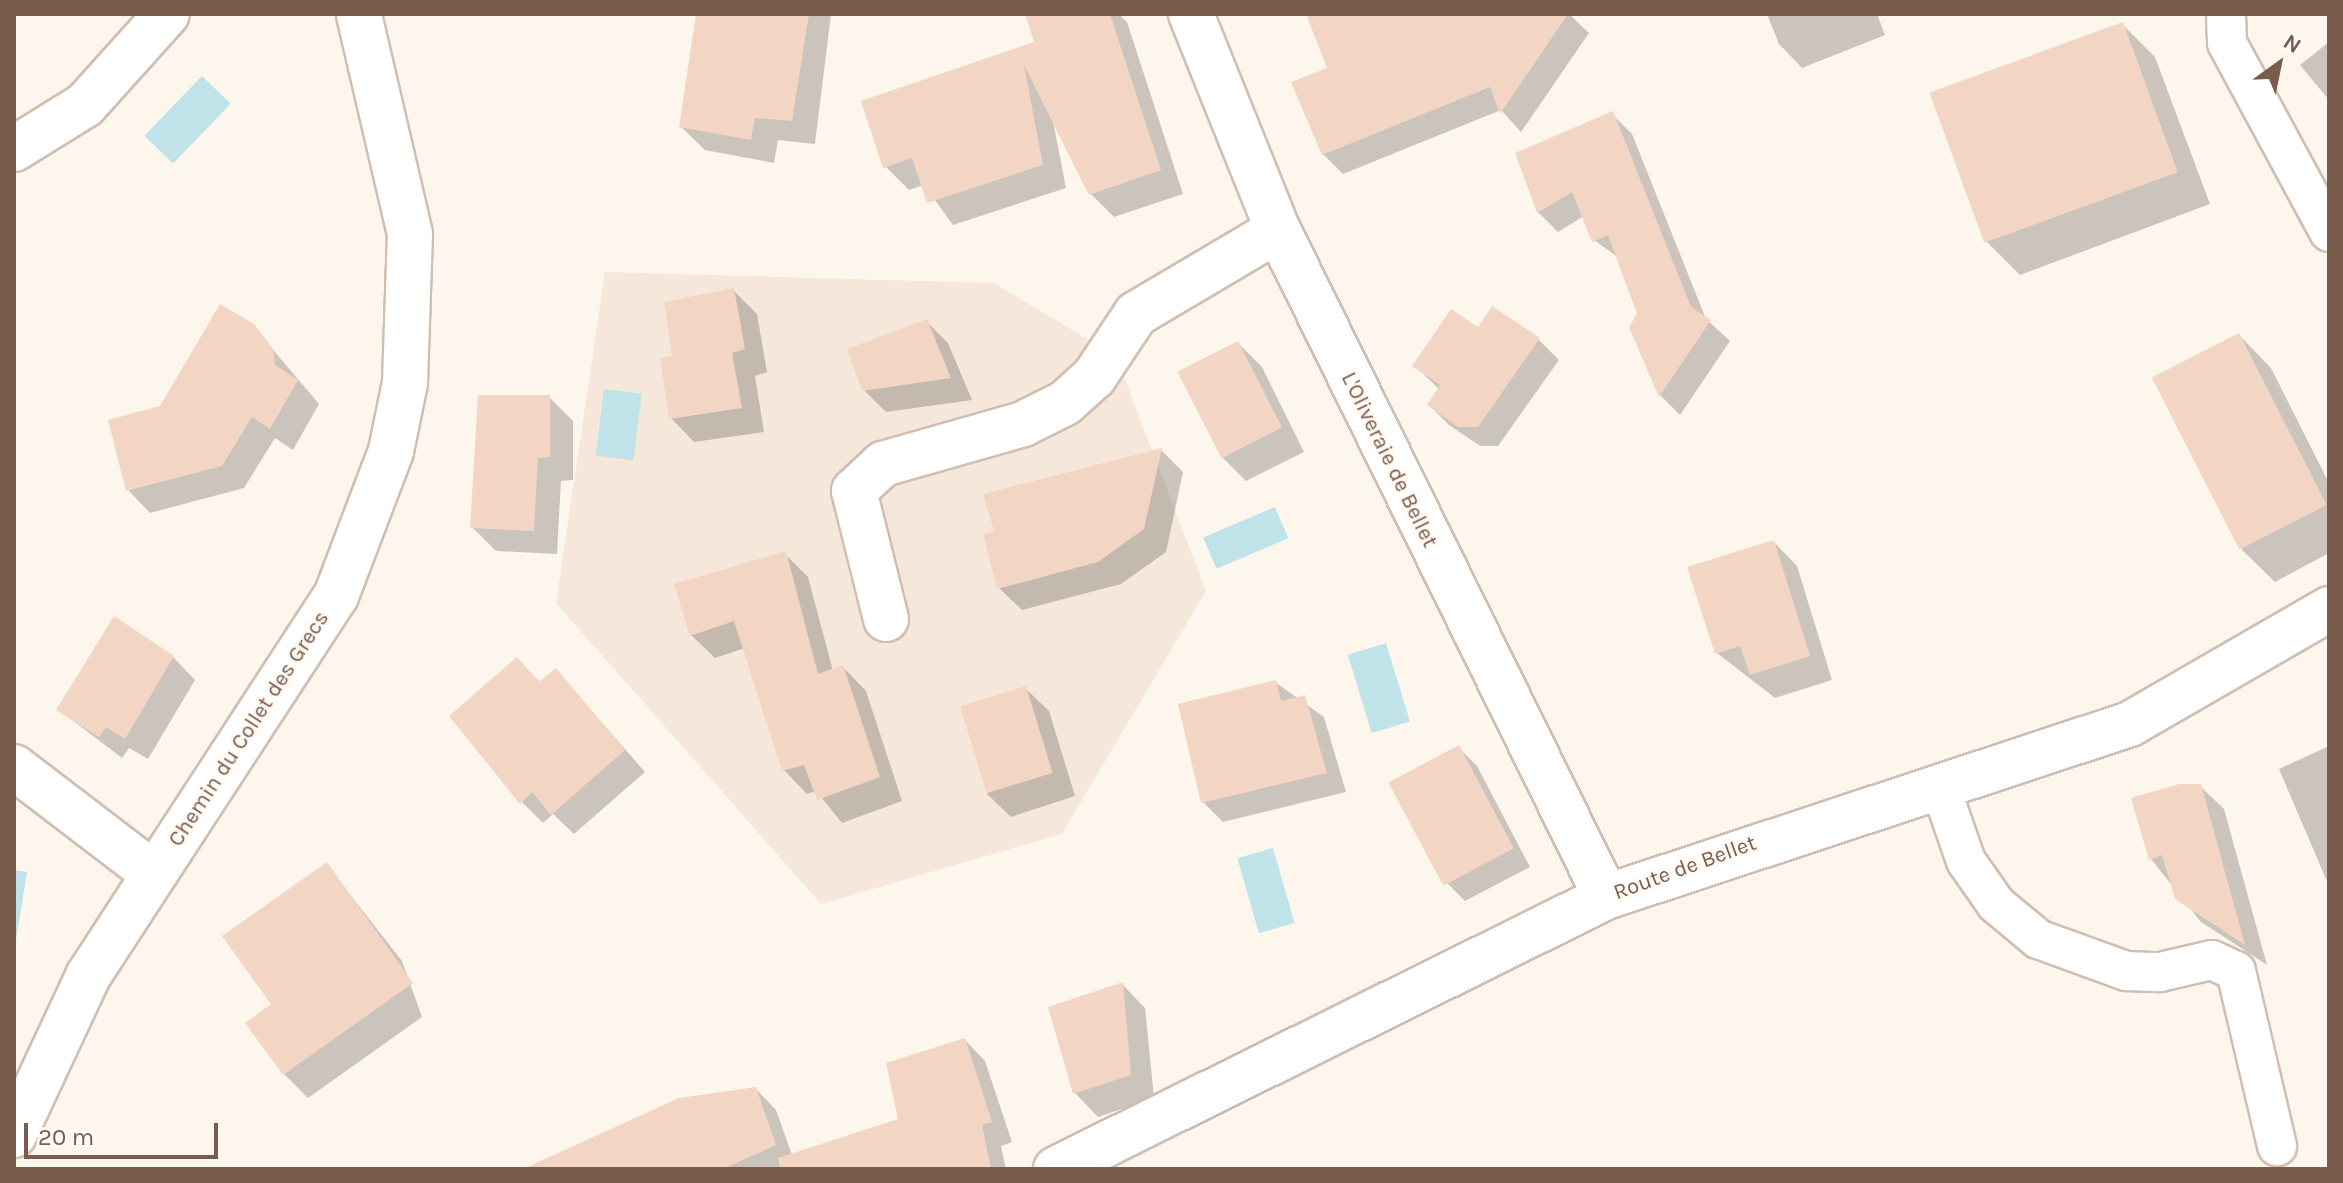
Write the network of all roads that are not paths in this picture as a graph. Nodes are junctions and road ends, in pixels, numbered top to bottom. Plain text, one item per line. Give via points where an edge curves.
1 (167, 14) edge
2 (359, 14) edge
3 (1191, 14) edge
4 (2226, 14) edge
5 (14, 149) edge
6 (1278, 230) junction
7 (2329, 232) edge
8 (2329, 609) edge
9 (886, 619) dead end
10 (14, 767) edge
11 (1940, 786) junction
12 (154, 874) junction
13 (1606, 897) junction
14 (14, 1135) edge
15 (2277, 1146) dead end
16 (1056, 1169) edge

1 - 5 street via 85,105
2 - 12 street, Chemin du Collet des Grecs via 410,234 405,383 391,451 336,596
3 - 6 street, L'Oliveraie de Bellet
4 - 7 lane via 2227,43
6 - 9 street via 1136,314 1094,377 1065,403 1023,424 883,464 854,491
6 - 13 street, L'Oliveraie de Bellet
8 - 11 street, Route de Bellet via 2130,724
10 - 12 street
11 - 13 street, Route de Bellet
11 - 15 lane via 1966,861 1996,904 2038,939 2126,971 2212,960 2236,971
12 - 14 street, Chemin du Collet des Grecs via 88,976
13 - 16 street, Route de Bellet

